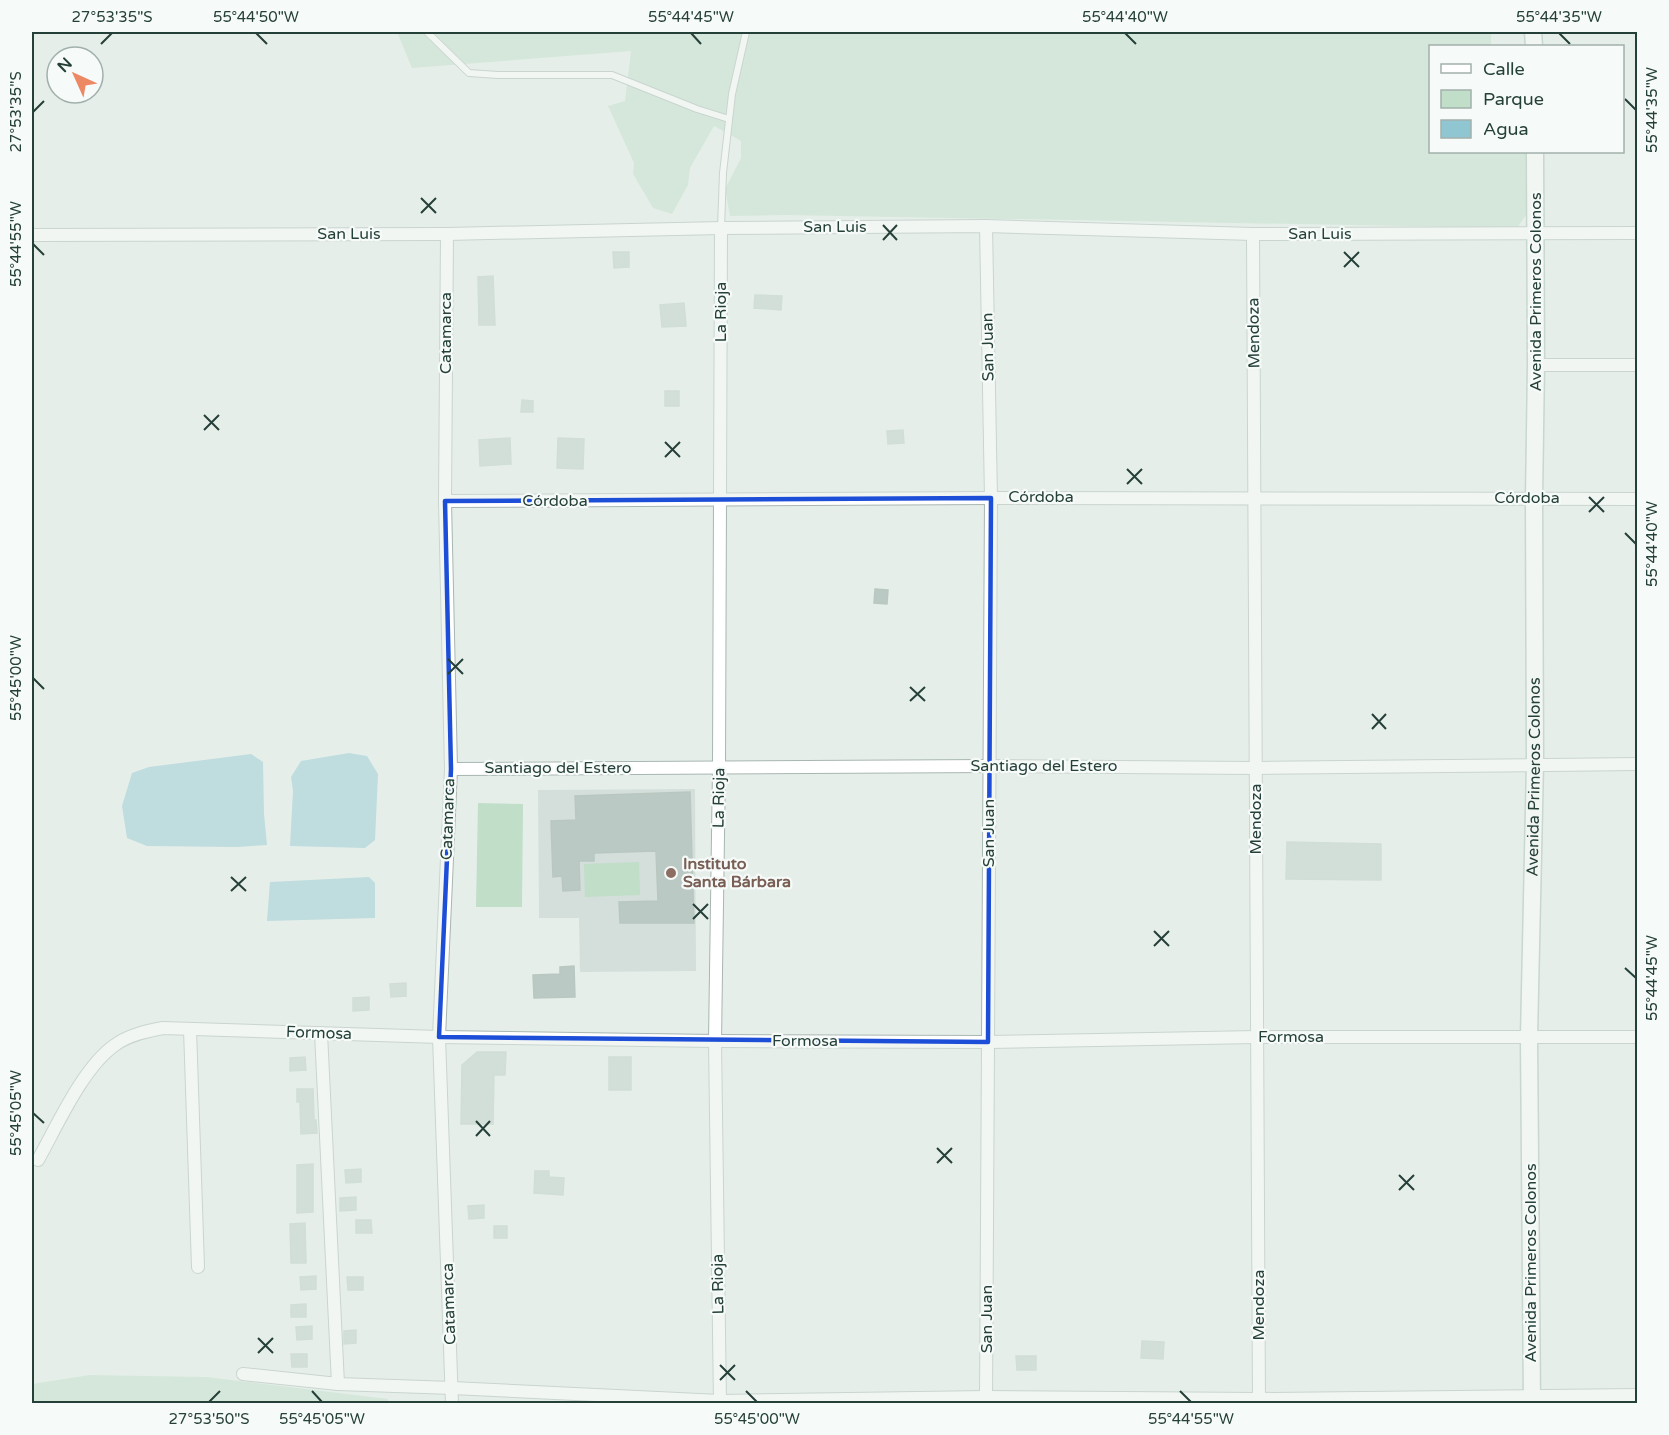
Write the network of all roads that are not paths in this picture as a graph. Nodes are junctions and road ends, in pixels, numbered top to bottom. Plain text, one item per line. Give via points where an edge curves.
1 (427, 32) edge
2 (746, 32) edge
3 (729, 119) junction
4 (1535, 153) edge
5 (986, 226) junction
6 (721, 228) junction
7 (1638, 233) edge
8 (447, 234) junction
9 (1253, 234) junction
10 (1536, 234) junction
11 (32, 235) edge
12 (1536, 365) junction
13 (1638, 365) edge
14 (1256, 497) junction
15 (990, 498) junction
16 (1534, 498) junction
17 (1638, 499) edge
18 (720, 500) junction
19 (445, 501) junction
20 (1535, 763) junction
21 (1638, 764) edge
22 (719, 766) junction
23 (990, 766) junction
24 (1256, 768) junction
25 (451, 769) junction
26 (190, 1029) junction
27 (321, 1033) junction
28 (439, 1037) junction
29 (1257, 1037) junction
30 (1638, 1037) edge
31 (1530, 1038) junction
32 (715, 1041) junction
33 (988, 1042) junction
34 (38, 1160) dead end
35 (198, 1267) dead end
36 (243, 1374) dead end
37 (338, 1384) junction
38 (452, 1388) junction
39 (1638, 1395) edge
40 (986, 1400) edge
41 (1532, 1400) edge
42 (1259, 1401) edge
43 (720, 1402) edge
44 (452, 1404) edge

1 - 3 lane via 470,73 612,75
2 - 3 lane
3 - 6 lane
4 - 10 street, Avenida Primeros Colonos
5 - 6 street, San Luis
5 - 9 street, San Luis
5 - 15 street, San Juan
6 - 8 street, San Luis
6 - 18 street, La Rioja
7 - 10 street, San Luis
8 - 11 street, San Luis
8 - 19 street, Catamarca
9 - 10 street, San Luis
9 - 14 street, Mendoza
10 - 12 street, Avenida Primeros Colonos
12 - 13 street
12 - 16 street, Avenida Primeros Colonos
14 - 15 street, Córdoba
14 - 16 street, Córdoba
14 - 24 street, Mendoza
15 - 18 street, Córdoba
15 - 23 street, San Juan
16 - 17 street, Córdoba
16 - 20 street, Avenida Primeros Colonos
18 - 19 street, Córdoba
18 - 22 street, La Rioja
19 - 25 street, Catamarca
20 - 21 street, Santiago del Estero
20 - 24 street, Santiago del Estero
20 - 31 street, Avenida Primeros Colonos
22 - 23 street, Santiago del Estero
22 - 25 street, Santiago del Estero
22 - 32 street, La Rioja
23 - 24 street, Santiago del Estero
23 - 33 street, San Juan
24 - 29 street, Mendoza
25 - 28 street, Catamarca
26 - 27 street, Formosa
26 - 34 street, Formosa via 145,1031 115,1044 90,1070
26 - 35 street
27 - 28 street, Formosa
27 - 37 street
28 - 32 street, Formosa
28 - 38 street, Catamarca
29 - 31 street, Formosa
29 - 33 street, Formosa
29 - 42 street, Mendoza
30 - 31 street, Formosa
31 - 41 street, Avenida Primeros Colonos
32 - 33 street, Formosa
32 - 43 street, La Rioja
33 - 40 street, San Juan
36 - 37 street
37 - 38 street
38 - 43 street
38 - 44 street, Catamarca
39 - 41 street
40 - 42 street
40 - 43 street
41 - 42 street

